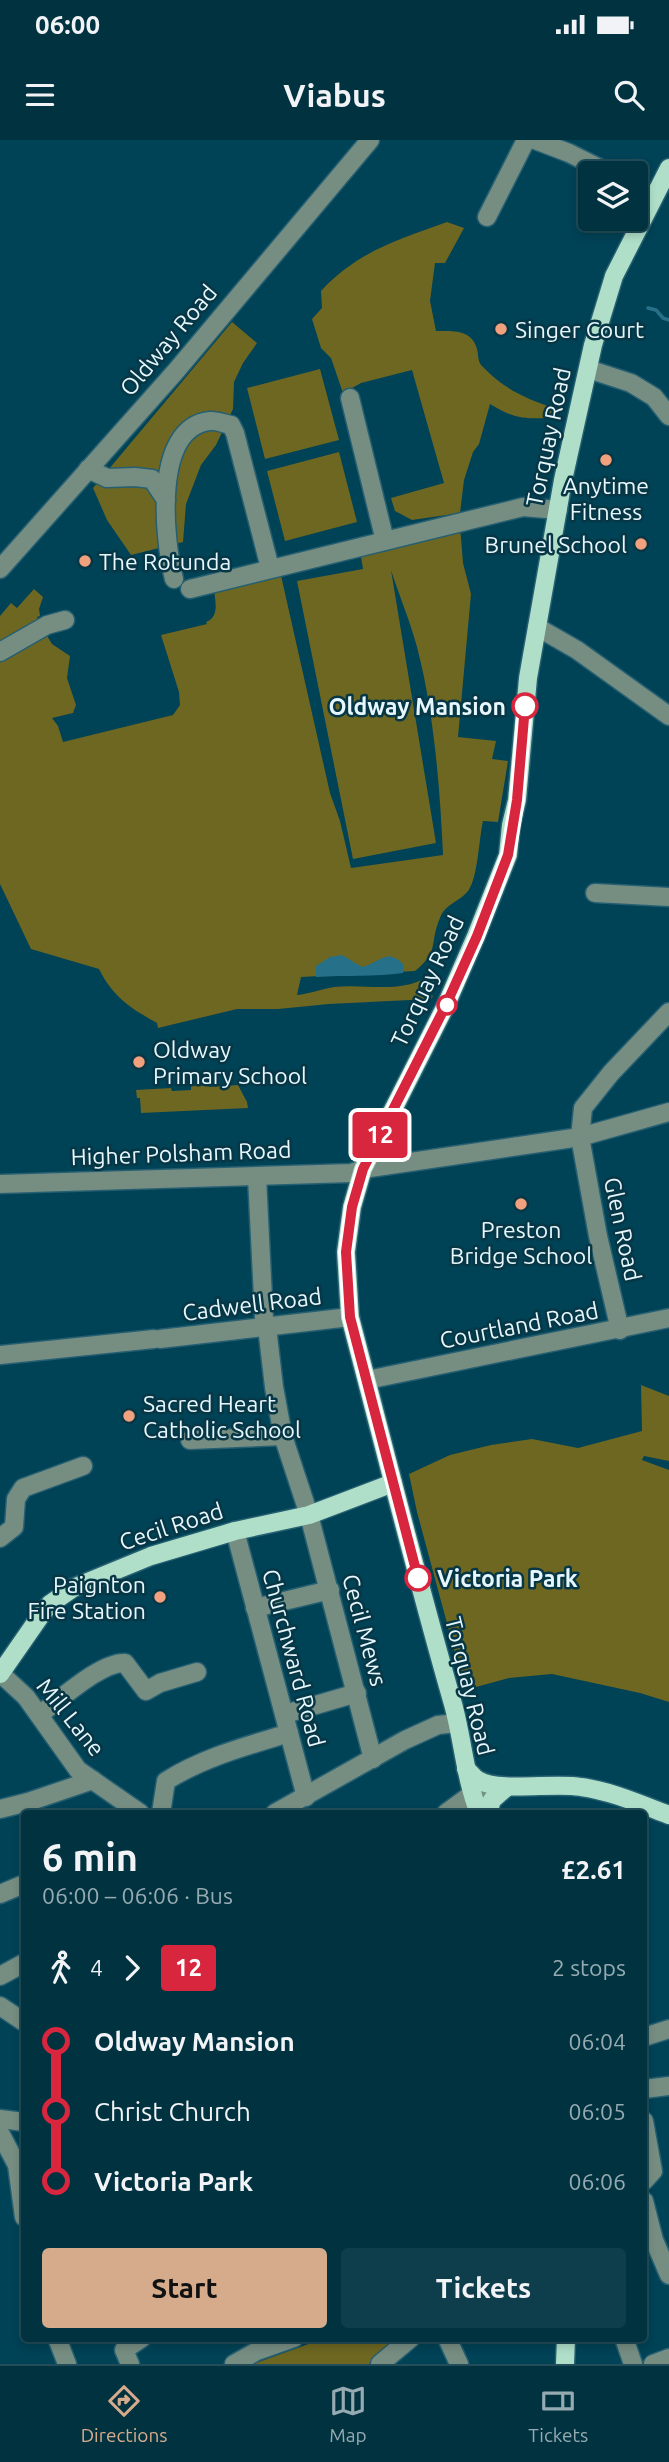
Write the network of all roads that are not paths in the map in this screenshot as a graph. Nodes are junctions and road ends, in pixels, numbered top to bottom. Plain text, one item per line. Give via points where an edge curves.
1 (370, 140) edge
2 (526, 140) edge
3 (535, 140) edge
4 (585, 161) edge
5 (669, 168) edge
6 (661, 199) edge
7 (486, 217) dead end
8 (588, 369) junction
9 (350, 398) dead end
10 (669, 416) edge
11 (88, 469) junction
12 (166, 500) junction
13 (558, 510) junction
14 (385, 541) junction
15 (270, 568) junction
16 (0, 569) edge
17 (174, 579) dead end
18 (190, 589) dead end
19 (65, 620) dead end
20 (537, 627) junction
21 (0, 652) edge
22 (669, 716) edge
23 (595, 892) dead end
24 (669, 897) edge
25 (669, 1012) edge
26 (669, 1113) edge
27 (580, 1137) junction
28 (363, 1169) junction
29 (257, 1177) junction
30 (0, 1184) edge
31 (350, 1317) junction
32 (669, 1318) edge
33 (267, 1327) junction
34 (620, 1330) junction
35 (0, 1355) edge
36 (372, 1379) junction
37 (284, 1436) junction
38 (190, 1440) dead end
39 (83, 1466) dead end
40 (393, 1483) junction
41 (309, 1515) junction
42 (235, 1531) junction
43 (0, 1538) edge
44 (330, 1590) junction
45 (256, 1608) junction
46 (197, 1672) dead end
47 (0, 1674) edge
48 (357, 1693) junction
49 (40, 1714) junction
50 (285, 1714) junction
51 (457, 1723) junction
52 (289, 1732) junction
53 (373, 1759) junction
54 (466, 1769) junction
55 (93, 1780) junction
56 (507, 1787) junction
57 (472, 1794) junction
58 (306, 1797) junction
59 (30, 1808) edge
60 (0, 1809) edge
61 (136, 1810) edge
62 (161, 1810) edge
63 (281, 1810) edge
64 (450, 1810) edge
65 (478, 1810) edge
66 (489, 1810) edge
67 (669, 1815) edge
68 (21, 1885) edge
69 (0, 1894) edge
70 (21, 1965) edge
71 (0, 1976) edge
72 (0, 2006) edge
73 (21, 2020) edge
74 (669, 2029) edge
75 (647, 2036) edge
76 (669, 2086) edge
77 (647, 2089) edge
78 (0, 2119) edge
79 (21, 2122) edge
80 (0, 2133) edge
81 (21, 2161) edge
82 (647, 2213) edge
83 (669, 2275) edge
84 (59, 2342) edge
85 (136, 2342) edge
86 (406, 2342) edge
87 (449, 2342) edge
88 (565, 2342) edge
89 (626, 2342) edge
90 (253, 2344) edge
91 (669, 2358) edge
92 (566, 2362) edge
93 (67, 2364) edge
94 (130, 2364) edge
95 (234, 2364) edge
96 (380, 2364) edge
97 (459, 2364) edge
98 (634, 2364) edge
99 (653, 2364) edge

1 - 11 street, Oldway Road
2 - 7 street
3 - 4 street
5 - 6 main road, Torquay Road
6 - 8 main road, Torquay Road via 614,276
8 - 10 street via 631,383 654,397
8 - 13 main road, Torquay Road
9 - 14 street
11 - 12 street via 107,478 152,479
11 - 16 street, Oldway Road
12 - 15 street via 175,450 188,429 211,420 231,425
12 - 17 street via 168,556
13 - 14 street via 523,507
13 - 20 main road, Torquay Road
14 - 15 street
15 - 18 street
19 - 21 street
20 - 22 street
20 - 28 main road, Torquay Road via 508,855 446,1005
23 - 24 street
25 - 27 street via 583,1108
26 - 27 street, Higher Polsham Road
27 - 28 street, Higher Polsham Road
27 - 34 street, Glen Road
28 - 29 street, Higher Polsham Road
28 - 31 main road, Torquay Road via 346,1252
29 - 30 street, Higher Polsham Road
29 - 33 street, Cecil Mews
31 - 33 street, Cadwell Road
31 - 36 main road, Torquay Road
32 - 34 street, Courtland Road
33 - 35 street, Cadwell Road
33 - 37 street, Cecil Mews
34 - 36 street, Courtland Road
36 - 40 main road, Torquay Road
37 - 38 street
37 - 41 street, Cecil Mews
39 - 43 street via 23,1488 16,1499 14,1527
40 - 41 main road, Cecil Road
40 - 51 main road, Torquay Road
41 - 42 main road, Cecil Road
41 - 44 street, Cecil Mews
42 - 45 street, Churchward Road
42 - 47 main road, Cecil Road via 151,1556 61,1595 41,1615
44 - 45 street
44 - 48 street, Cecil Mews
45 - 50 street, Churchward Road
46 - 49 street via 146,1691 125,1663 116,1663
47 - 49 street, Mill Lane
48 - 50 street
48 - 53 street, Cecil Mews
49 - 55 street, Mill Lane via 78,1770
50 - 52 street, Churchward Road
51 - 53 street via 405,1740
51 - 54 main road, Torquay Road
52 - 58 street, Churchward Road
52 - 62 street via 221,1754 174,1776 166,1781
53 - 58 street
54 - 56 main road via 478,1780
54 - 57 main road, Torquay Road
55 - 59 street
55 - 61 street, Mill Lane
56 - 57 street
56 - 66 main road via 492,1800
56 - 67 main road via 584,1787
57 - 64 street
57 - 65 main road, Torquay Road
58 - 63 street
59 - 60 street
68 - 69 street
70 - 71 street
72 - 73 street
74 - 75 street
76 - 77 street
78 - 79 street
80 - 81 street
82 - 83 street
84 - 93 street
85 - 94 street via 124,2350
86 - 96 street
87 - 97 street
88 - 92 main road
89 - 98 street
90 - 95 street
91 - 99 street

